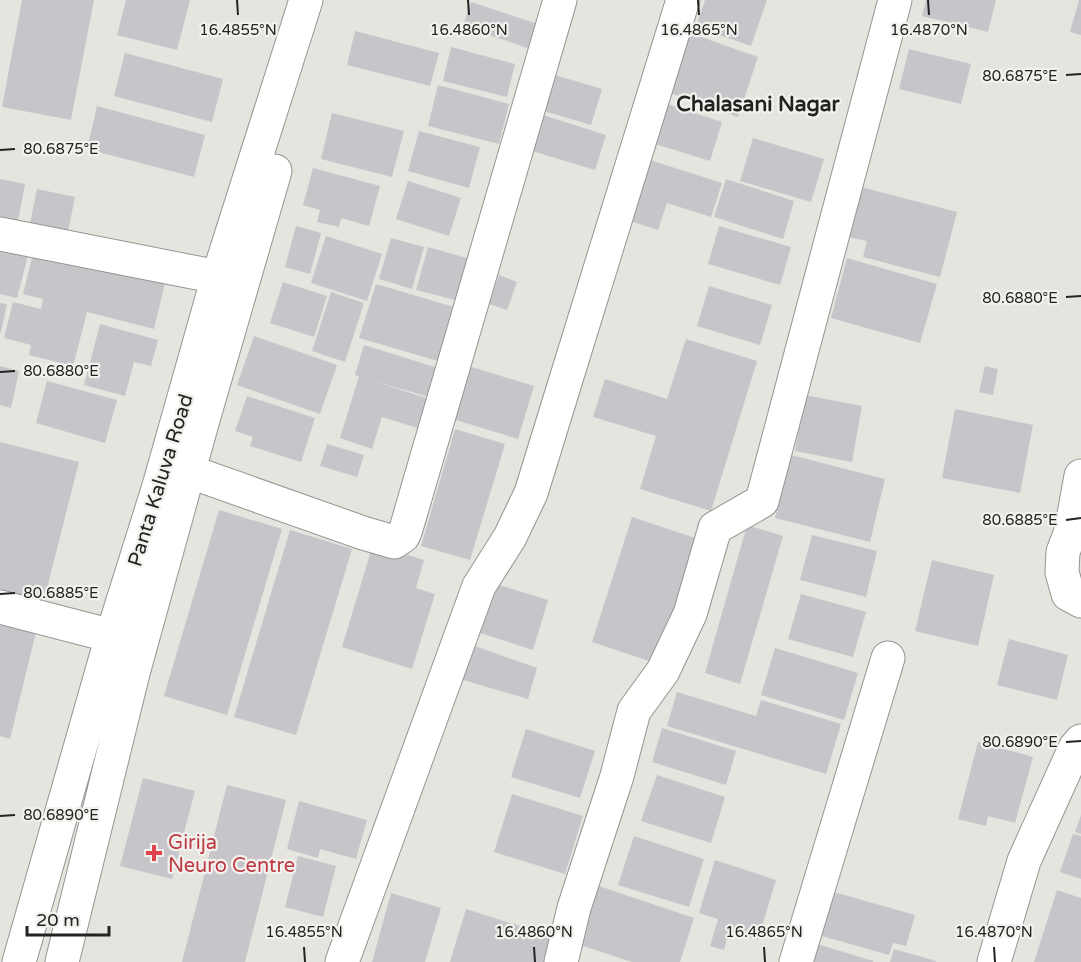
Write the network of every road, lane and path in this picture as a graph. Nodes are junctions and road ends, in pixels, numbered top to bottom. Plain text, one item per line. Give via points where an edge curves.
1 (306, 0) edge
2 (328, 0) edge
3 (560, 0) edge
4 (683, 0) edge
5 (895, 0) edge
6 (0, 234) edge
7 (218, 277) junction
8 (188, 471) junction
9 (1081, 476) edge
10 (1081, 601) edge
11 (0, 607) edge
12 (112, 636) junction
13 (888, 658) dead end
14 (1081, 741) edge
15 (22, 961) edge
16 (62, 962) edge
17 (342, 962) edge
18 (561, 962) edge
19 (796, 962) edge
20 (994, 962) edge

1 - 7 street, Panta Kaluva Road
2 - 8 street, Panta Kaluva Road
3 - 8 street via 403,536 394,542 363,533
4 - 17 street via 531,493 510,537 479,586
5 - 18 street via 762,501 715,528 690,614 663,671 634,711
6 - 7 street
7 - 12 street, Panta Kaluva Road
8 - 16 street, Panta Kaluva Road via 133,673
9 - 10 street via 1062,572 1068,594
11 - 12 street
12 - 15 street, Panta Kaluva Road
13 - 19 street
14 - 20 street via 1024,861

